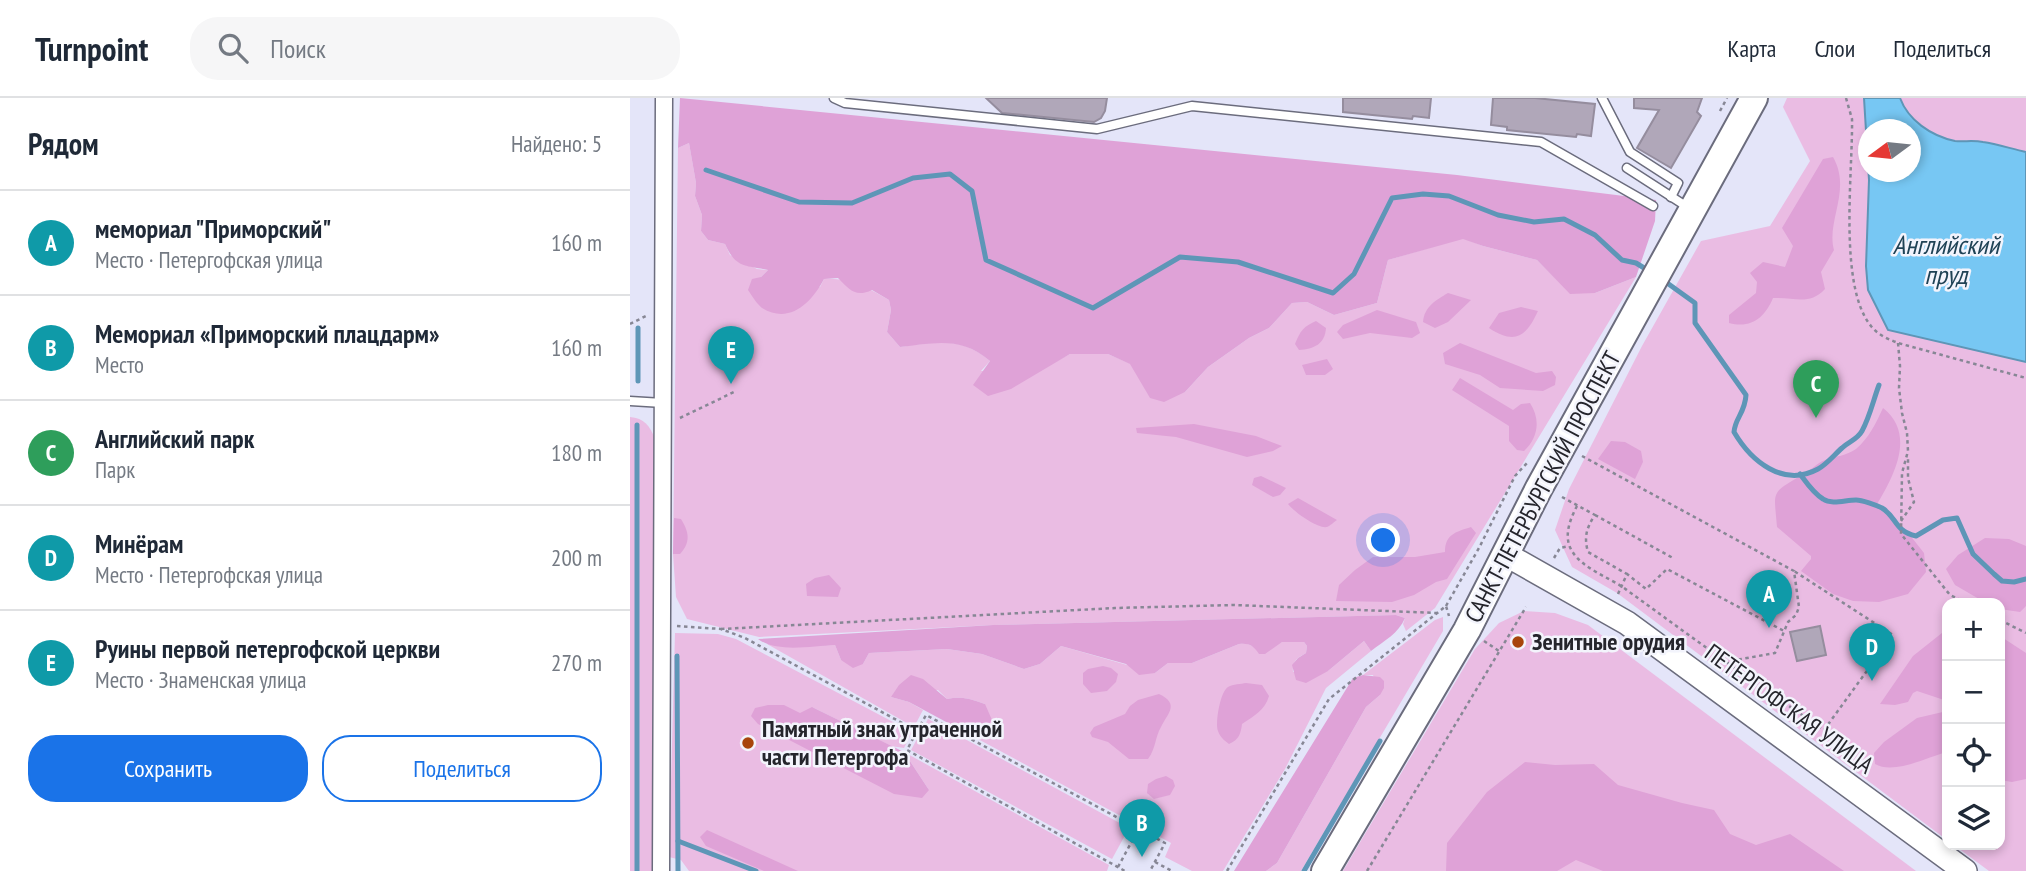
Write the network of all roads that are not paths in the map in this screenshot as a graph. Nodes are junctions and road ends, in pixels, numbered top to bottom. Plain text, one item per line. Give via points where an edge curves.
1 (664, 98) edge
2 (834, 98) edge
3 (1602, 98) edge
4 (1754, 98) edge
5 (1627, 168) dead end
6 (1681, 203) junction
7 (1653, 206) dead end
8 (630, 401) edge
9 (663, 403) junction
10 (1505, 554) junction
11 (661, 871) edge
12 (1325, 871) edge
13 (1965, 871) edge

1 - 9 street
2 - 7 lane via 845,103 1097,129 1192,106 1541,142
3 - 6 lane via 1630,152 1678,183
4 - 6 main road, САНКТ-ПЕТЕРБУРГСКИЙ ПРОСПЕКТ
5 - 6 lane
6 - 10 main road, САНКТ-ПЕТЕРБУРГСКИЙ ПРОСПЕКТ via 1663,262
8 - 9 lane
9 - 11 street
10 - 12 main road, САНКТ-ПЕТЕРБУРГСКИЙ ПРОСПЕКТ via 1467,630
10 - 13 main road, ПЕТЕРГОФСКАЯ УЛИЦА via 1627,623

